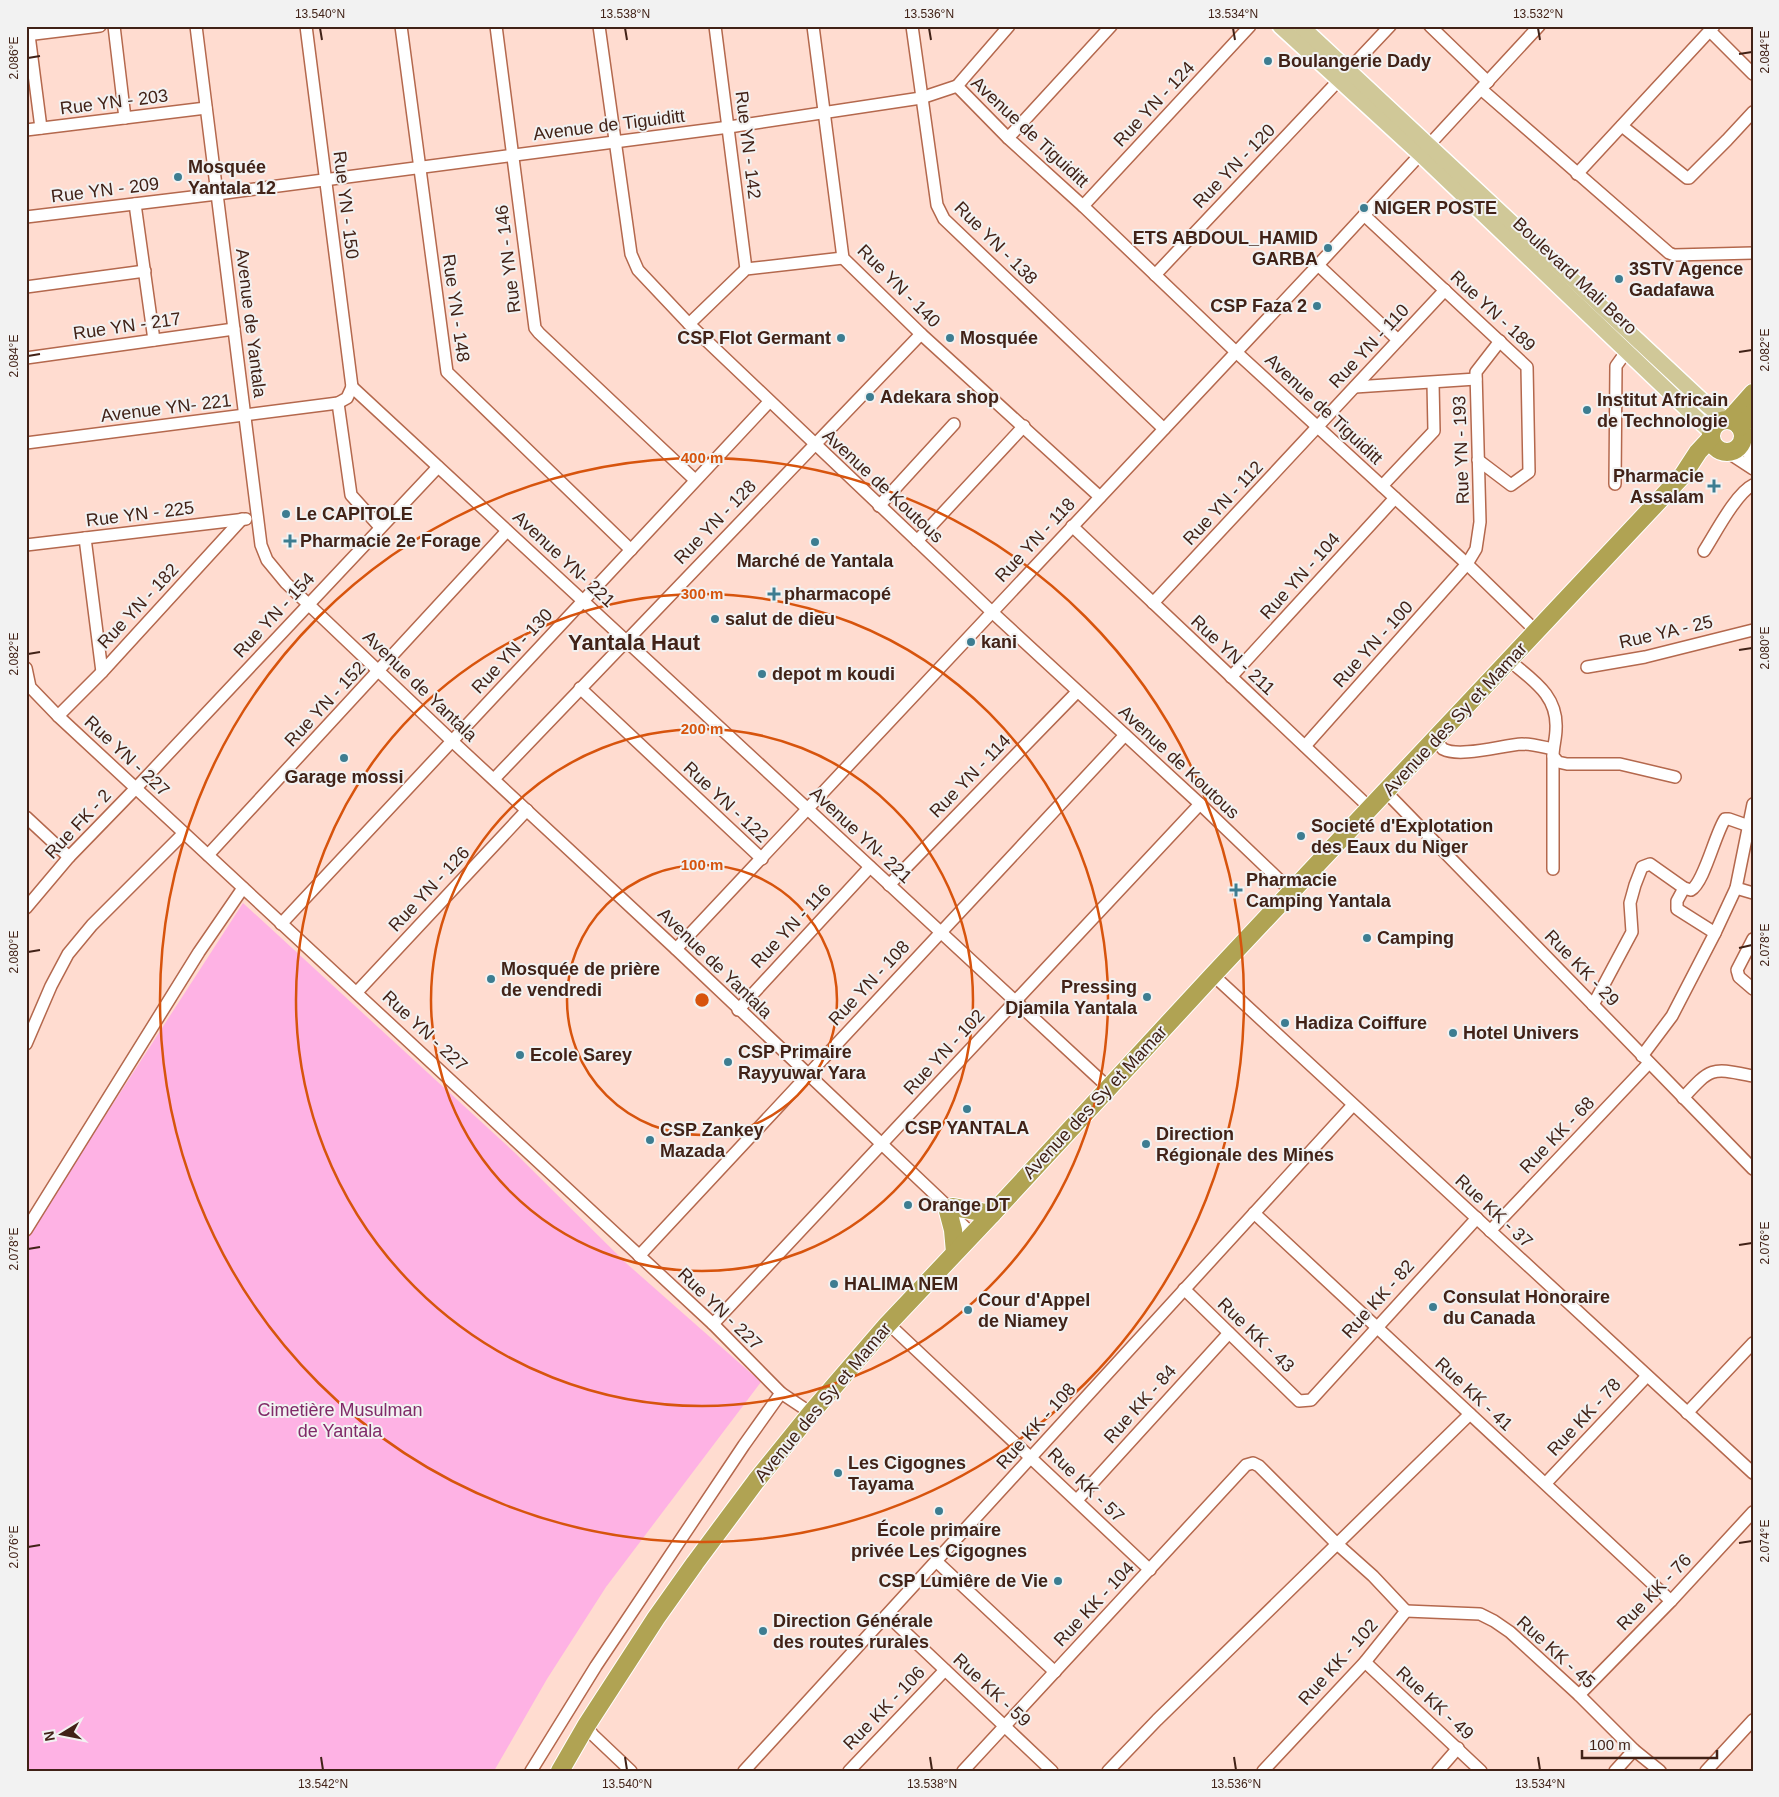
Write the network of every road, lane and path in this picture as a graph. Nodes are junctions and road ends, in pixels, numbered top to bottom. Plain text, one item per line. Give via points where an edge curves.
1 (100, 26) edge
2 (114, 26) edge
3 (196, 26) edge
4 (306, 26) edge
5 (400, 26) edge
6 (496, 26) edge
7 (599, 26) edge
8 (715, 26) edge
9 (813, 26) edge
10 (912, 26) edge
11 (1009, 26) edge
12 (1111, 26) edge
13 (1250, 26) edge
14 (1280, 26) edge
15 (1301, 26) edge
16 (1390, 26) edge
17 (1430, 26) edge
18 (1539, 26) edge
19 (1712, 29) edge
20 (28, 35) edge
21 (1753, 74) edge
22 (1344, 77) junction
23 (1485, 85) junction
24 (957, 86) junction
25 (921, 98) junction
26 (206, 108) junction
27 (1753, 112) edge
28 (825, 113) junction
29 (125, 118) junction
30 (1622, 126) junction
31 (729, 127) junction
32 (42, 128) junction
33 (26, 130) edge
34 (1008, 138) junction
35 (615, 142) junction
36 (1425, 151) junction
37 (514, 155) junction
38 (420, 168) junction
39 (1577, 174) junction
40 (325, 180) junction
41 (217, 194) junction
42 (135, 204) junction
43 (1083, 206) junction
44 (1364, 215) junction
45 (26, 217) edge
46 (1753, 253) edge
47 (843, 258) junction
48 (1318, 265) junction
49 (746, 269) junction
50 (145, 272) junction
51 (1155, 275) junction
52 (26, 287) edge
53 (1445, 290) junction
54 (689, 324) junction
55 (234, 329) junction
56 (920, 334) junction
57 (154, 340) junction
58 (1398, 340) junction
59 (1500, 341) junction
60 (1631, 345) junction
61 (1236, 352) junction
62 (26, 358) edge
63 (1476, 379) junction
64 (1433, 383) junction
65 (352, 387) junction
66 (1355, 387) junction
67 (1753, 393) edge
68 (769, 402) junction
69 (338, 403) junction
70 (1753, 413) edge
71 (244, 416) junction
72 (954, 424) dead end
73 (1024, 426) junction
74 (1318, 427) junction
75 (1734, 427) junction
76 (1164, 429) junction
77 (26, 443) edge
78 (1717, 443) junction
79 (814, 445) junction
80 (1478, 460) junction
81 (1753, 463) edge
82 (438, 467) junction
83 (1753, 469) edge
84 (695, 480) junction
85 (1615, 484) dead end
86 (1753, 485) edge
87 (1382, 486) junction
88 (1100, 497) junction
89 (1395, 498) junction
90 (879, 506) junction
91 (257, 517) junction
92 (242, 519) junction
93 (1072, 526) junction
94 (380, 527) junction
95 (507, 531) junction
96 (85, 538) junction
97 (916, 541) junction
98 (26, 545) edge
99 (631, 550) junction
100 (1704, 551) dead end
101 (1468, 564) junction
102 (583, 601) junction
103 (1153, 603) junction
104 (309, 604) junction
105 (992, 612) junction
106 (1753, 630) edge
107 (1537, 632) junction
108 (626, 641) junction
109 (1510, 661) junction
110 (1586, 666) dead end
111 (26, 668) edge
112 (379, 671) junction
113 (102, 672) junction
114 (1231, 677) junction
115 (580, 688) junction
116 (1076, 692) junction
117 (58, 716) junction
118 (1125, 735) junction
119 (1436, 740) junction
120 (452, 741) junction
121 (1305, 746) junction
122 (1553, 753) junction
123 (1675, 777) dead end
124 (494, 778) junction
125 (136, 788) junction
126 (1386, 792) junction
127 (1200, 804) junction
128 (1370, 808) junction
129 (808, 809) junction
130 (527, 810) junction
131 (1752, 810) edge
132 (26, 817) edge
133 (1749, 826) junction
134 (184, 833) junction
135 (208, 855) junction
136 (69, 857) junction
137 (762, 859) junction
138 (870, 867) junction
139 (1553, 869) dead end
140 (889, 885) junction
141 (244, 888) junction
142 (1684, 888) junction
143 (1736, 888) junction
144 (1291, 891) junction
145 (1753, 893) edge
146 (26, 908) edge
147 (281, 924) junction
148 (940, 932) junction
149 (1715, 933) junction
150 (1753, 939) edge
151 (676, 949) junction
152 (1213, 974) junction
153 (1753, 989) edge
154 (357, 992) junction
155 (1015, 1002) junction
156 (1593, 1006) junction
157 (738, 1010) junction
158 (26, 1044) edge
159 (1646, 1060) junction
160 (807, 1075) junction
161 (1753, 1076) edge
162 (1108, 1088) junction
163 (1683, 1098) junction
164 (1353, 1105) junction
165 (881, 1144) junction
166 (1753, 1169) edge
167 (949, 1207) junction
168 (1254, 1213) junction
169 (992, 1214) junction
170 (1477, 1218) junction
171 (26, 1230) edge
172 (1490, 1231) junction
173 (974, 1232) junction
174 (955, 1252) junction
175 (639, 1256) junction
176 (1184, 1289) junction
177 (713, 1324) junction
178 (887, 1324) junction
179 (1376, 1327) junction
180 (1229, 1333) junction
181 (1753, 1343) edge
182 (1647, 1376) junction
183 (781, 1393) junction
184 (1305, 1402) joint
185 (811, 1413) junction
186 (1687, 1413) junction
187 (1470, 1414) junction
188 (1032, 1457) junction
189 (1753, 1473) edge
190 (1546, 1483) junction
191 (1076, 1500) junction
192 (1753, 1512) edge
193 (1336, 1543) junction
194 (936, 1560) junction
195 (1150, 1570) junction
196 (1671, 1601) junction
197 (1406, 1610) junction
198 (887, 1615) junction
199 (1364, 1662) junction
200 (945, 1670) junction
201 (1055, 1672) junction
202 (1579, 1695) junction
203 (1753, 1720) edge
204 (586, 1726) junction
205 (1005, 1726) junction
206 (1458, 1748) junction
207 (1634, 1750) junction
208 (531, 1771) edge
209 (560, 1771) edge
210 (631, 1771) edge
211 (744, 1771) edge
212 (849, 1771) edge
213 (963, 1771) edge
214 (1052, 1771) edge
215 (1108, 1771) edge
216 (1263, 1771) edge
217 (1438, 1771) edge
218 (1481, 1771) edge
219 (1615, 1771) edge
220 (1660, 1771) edge
221 (1706, 1771) edge

1 - 20 street
2 - 29 street
3 - 26 street, Avenue de Yantala
4 - 40 street, Rue YN - 150
5 - 38 street, Rue YN - 148
6 - 37 street, Rue YN - 146
7 - 35 street, Avenue de Koutous
8 - 31 street, Rue YN - 142
9 - 28 street, Rue YN - 140
10 - 25 street, Rue YN - 138
11 - 24 street
12 - 34 street
13 - 43 street, Rue YN - 124
14 - 22 main road, Boulevard Mali Bero
15 - 22 main road, Boulevard Mali Bero
16 - 22 street, Rue YN - 120
17 - 23 street
18 - 23 street, Rue YN - 118
19 - 21 street
19 - 30 street
20 - 32 street
22 - 36 main road, Boulevard Mali Bero
22 - 51 street, Rue YN - 120
23 - 36 street, Rue YN - 118
23 - 39 street
24 - 25 street, Avenue de Tiguiditt
24 - 34 street, Avenue de Tiguiditt
25 - 28 street, Avenue de Tiguiditt
25 - 76 street, Rue YN - 138 via 937,205 944,219
26 - 29 street, Rue YN - 203
26 - 41 street, Avenue de Yantala
27 - 30 street via 1689,178
28 - 31 street, Avenue de Tiguiditt
28 - 47 street, Rue YN - 140
29 - 32 street, Rue YN - 203
30 - 39 street
31 - 35 street, Avenue de Tiguiditt
31 - 49 street, Rue YN - 142
32 - 33 street, Rue YN - 203
34 - 43 street, Avenue de Tiguiditt
35 - 37 street, Avenue de Tiguiditt
35 - 54 street, Avenue de Koutous via 633,262
36 - 44 street, Rue YN - 118
36 - 60 main road, Boulevard Mali Bero
37 - 38 street, Avenue de Tiguiditt
37 - 84 street, Rue YN - 146 via 535,328
38 - 40 street, Avenue de Tiguiditt
38 - 99 street, Rue YN - 148 via 447,372
39 - 46 street via 1669,253
40 - 41 street, Avenue de Tiguiditt
40 - 65 street, Rue YN - 150
41 - 42 street, Rue YN - 209
41 - 55 street, Avenue de Yantala
42 - 45 street, Rue YN - 209
42 - 50 street
43 - 51 street, Avenue de Tiguiditt
44 - 48 street, Rue YN - 118
44 - 53 street, Rue YN - 189
47 - 49 street
47 - 56 street, Rue YN - 140
48 - 58 street
48 - 61 street, Rue YN - 118
49 - 54 street
50 - 52 street
50 - 57 street
51 - 61 street, Avenue de Tiguiditt
53 - 58 street, Rue YN - 110
53 - 59 street, Rue YN - 189
54 - 68 street, Avenue de Koutous
55 - 57 street, Rue YN - 217
55 - 71 street, Avenue de Yantala
56 - 73 street, Rue YN - 140
56 - 79 street, Rue YN - 128
57 - 62 street, Rue YN - 217
58 - 66 street, Rue YN - 110
59 - 63 street, Rue YN - 193 via 1476,370
59 - 80 street, Rue YN - 189 via 1527,370 1529,470 1511,485
60 - 75 main road, Boulevard Mali Bero
60 - 78 main road, Boulevard Mali Bero
60 - 85 street via 1616,366
61 - 74 street, Avenue de Tiguiditt
61 - 76 street, Rue YN - 118
63 - 64 street
63 - 80 street, Rue YN - 193
64 - 66 street
64 - 87 street via 1434,432
65 - 69 street via 346,398
65 - 82 street, Avenue YN- 221
66 - 74 street, Rue YN - 110
67 - 75 highway
68 - 79 street, Avenue de Koutous
68 - 84 street, Rue YN - 130
69 - 71 street, Avenue YN- 221
69 - 94 street via 351,495
70 - 75 highway
71 - 77 street, Avenue YN- 221
71 - 91 street, Avenue de Yantala
72 - 90 street
73 - 88 street, Rue YN - 140
73 - 97 street
74 - 87 street, Avenue de Tiguiditt
74 - 103 street, Rue YN - 112
75 - 78 highway via 1715,424
75 - 78 highway via 1737,448
75 - 81 street
76 - 88 street, Rue YN - 118
78 - 83 street
78 - 107 highway, Avenue des Sy et Mamar via 1698,452 1683,475
79 - 90 street, Avenue de Koutous
79 - 108 street, Rue YN - 128
80 - 101 street, Rue YN - 193 via 1479,536
82 - 94 street, Rue YN - 154
82 - 95 street, Avenue YN- 221
84 - 99 street, Rue YN - 130
86 - 100 street via 1740,496
87 - 89 street, Avenue de Tiguiditt
88 - 93 street, Rue YN - 118
89 - 101 street, Avenue de Tiguiditt
89 - 114 street, Rue YN - 104
90 - 97 street, Avenue de Koutous
91 - 92 street, Rue YN - 225
91 - 104 street, Avenue de Yantala via 267,560
92 - 96 street, Rue YN - 225
92 - 113 street, Rue YN - 182
93 - 103 street, Rue YN - 211
93 - 105 street, Rue YN - 118
94 - 104 street, Rue YN - 154
95 - 102 street, Avenue YN- 221
95 - 112 street, Rue YN - 152
96 - 98 street, Rue YN - 225
96 - 113 street
97 - 105 street, Avenue de Koutous
99 - 102 street, Rue YN - 130
101 - 107 street, Avenue de Tiguiditt
101 - 121 street, Rue YN - 100
102 - 108 street, Avenue YN- 221
102 - 120 street, Rue YN - 130
103 - 114 street, Rue YN - 211
104 - 112 street, Avenue de Yantala
104 - 125 street, Rue YN - 154
105 - 116 street, Avenue de Koutous
105 - 129 street, Rue YN - 118
106 - 110 street, Rue YA - 25 via 1645,656
107 - 109 highway, Avenue des Sy et Mamar
108 - 115 street, Rue YN - 128
108 - 129 street, Avenue YN- 221
109 - 119 highway, Avenue des Sy et Mamar
109 - 122 street via 1548,695 1556,718
111 - 117 street, Rue YN - 227 via 30,687
112 - 120 street, Avenue de Yantala
112 - 135 street, Rue YN - 152
113 - 117 street, Rue YN - 182
114 - 121 street, Rue YN - 211
115 - 124 street, Rue YN - 128
115 - 137 street, Rue YN - 122
116 - 118 street, Avenue de Koutous
116 - 140 street, Rue YN - 114
117 - 125 street, Rue YN - 227
118 - 127 street, Avenue de Koutous
118 - 148 street, Rue YN - 108
119 - 122 street via 1445,750 1453,751 1530,744
119 - 126 highway, Avenue des Sy et Mamar
120 - 124 street, Avenue de Yantala
120 - 147 street, Rue YN - 130
121 - 128 street, Rue YN - 211
122 - 123 street via 1558,762 1567,764 1620,764
122 - 139 street
124 - 130 street, Avenue de Yantala
125 - 134 street, Rue YN - 227
125 - 136 street, Rue FK - 2
126 - 128 highway, Avenue des Sy et Mamar
126 - 156 street, Rue KK - 29
127 - 144 street, Avenue de Koutous
127 - 155 street, Rue YN - 102
128 - 144 highway, Avenue des Sy et Mamar
129 - 137 street, Rue YN - 118
129 - 138 street, Avenue YN- 221
130 - 151 street, Avenue de Yantala
130 - 154 street, Rue YN - 126
131 - 133 street, Rue KK - 68
132 - 136 street
133 - 142 street via 1725,819 1694,888
133 - 143 street, Rue KK - 68
134 - 135 street, Rue YN - 227
134 - 158 street via 92,925 68,954
135 - 141 street, Rue YN - 227
136 - 146 street, Rue FK - 2
137 - 151 street, Rue YN - 118
138 - 140 street, Avenue YN- 221
138 - 157 street, Rue YN - 116
140 - 148 street, Avenue YN- 221
141 - 147 street, Rue YN - 227
141 - 171 street via 194,960
142 - 149 street via 1677,901 1677,909
142 - 156 street via 1650,864 1642,868 1630,903 1632,932
143 - 145 street
143 - 149 street, Rue KK - 68
144 - 152 highway, Avenue des Sy et Mamar
147 - 154 street, Rue YN - 227
148 - 155 street, Avenue YN- 221
148 - 160 street, Rue YN - 108
149 - 159 street, Rue KK - 68
150 - 153 street via 1736,970
151 - 157 street, Avenue de Yantala
152 - 162 highway, Avenue des Sy et Mamar
152 - 164 street, Rue KK - 37
154 - 175 street, Rue YN - 227
155 - 162 street, Avenue YN- 221
155 - 165 street, Rue YN - 102
156 - 159 street, Rue KK - 29
157 - 160 street, Avenue de Yantala
159 - 163 street, Rue KK - 29
159 - 172 street, Rue KK - 68
160 - 165 street, Avenue de Yantala
160 - 175 street, Rue YN - 108
161 - 163 street via 1715,1070
162 - 169 highway, Avenue des Sy et Mamar
163 - 166 street, Rue KK - 29
164 - 168 street, Rue KK - 108
164 - 170 street, Rue KK - 37
165 - 167 street, Avenue de Yantala
165 - 177 street, Rue YN - 102
167 - 169 highway
167 - 173 street, Avenue de Yantala
167 - 174 highway
168 - 176 street, Rue KK - 108
168 - 179 street, Rue KK - 41
169 - 173 highway, Avenue des Sy et Mamar
170 - 172 street, Rue KK - 37
170 - 179 street, Rue KK - 82
172 - 182 street, Rue KK - 37
173 - 174 highway, Avenue des Sy et Mamar
174 - 178 highway, Avenue des Sy et Mamar
175 - 177 street, Rue YN - 227
176 - 180 street, Rue KK - 43
176 - 188 street, Rue KK - 108
177 - 183 street, Rue YN - 227
178 - 185 highway, Avenue des Sy et Mamar
178 - 188 street, Rue KK - 57
179 - 184 street, Rue KK - 82 via 1311,1400
179 - 187 street, Rue KK - 41
180 - 184 street, Rue KK - 43 via 1298,1401
180 - 191 street, Rue KK - 84
181 - 186 street
182 - 186 street, Rue KK - 37
182 - 190 street, Rue KK - 78
183 - 185 street, Rue YN - 227
183 - 208 street via 596,1666
185 - 204 highway, Avenue des Sy et Mamar via 695,1563
186 - 189 street, Rue KK - 37
187 - 190 street, Rue KK - 41
187 - 193 street
188 - 191 street, Rue KK - 57
188 - 194 street, Rue KK - 108
190 - 196 street, Rue KK - 41
191 - 195 street, Rue KK - 57
192 - 196 street, Rue KK - 76
193 - 195 street, Rue KK - 104 via 1253,1463 1246,1465
193 - 197 street
193 - 215 street
194 - 198 street, Rue KK - 108
194 - 201 street
195 - 201 street, Rue KK - 104
196 - 202 street, Rue KK - 76
197 - 199 street, Rue KK - 102
197 - 202 street, Rue KK - 45 via 1480,1614 1494,1620
198 - 200 street, Rue KK - 59
198 - 211 street, Rue KK - 108
199 - 206 street, Rue KK - 49
199 - 216 street, Rue KK - 102
200 - 205 street, Rue KK - 59
200 - 212 street, Rue KK - 106
201 - 205 street, Rue KK - 104
202 - 207 street, Rue KK - 45
203 - 221 street
204 - 209 highway, Avenue des Sy et Mamar
204 - 210 street
205 - 213 street, Rue KK - 104
205 - 214 street, Rue KK - 59
206 - 217 street
206 - 218 street, Rue KK - 49
207 - 219 street
207 - 220 street, Rue KK - 45

